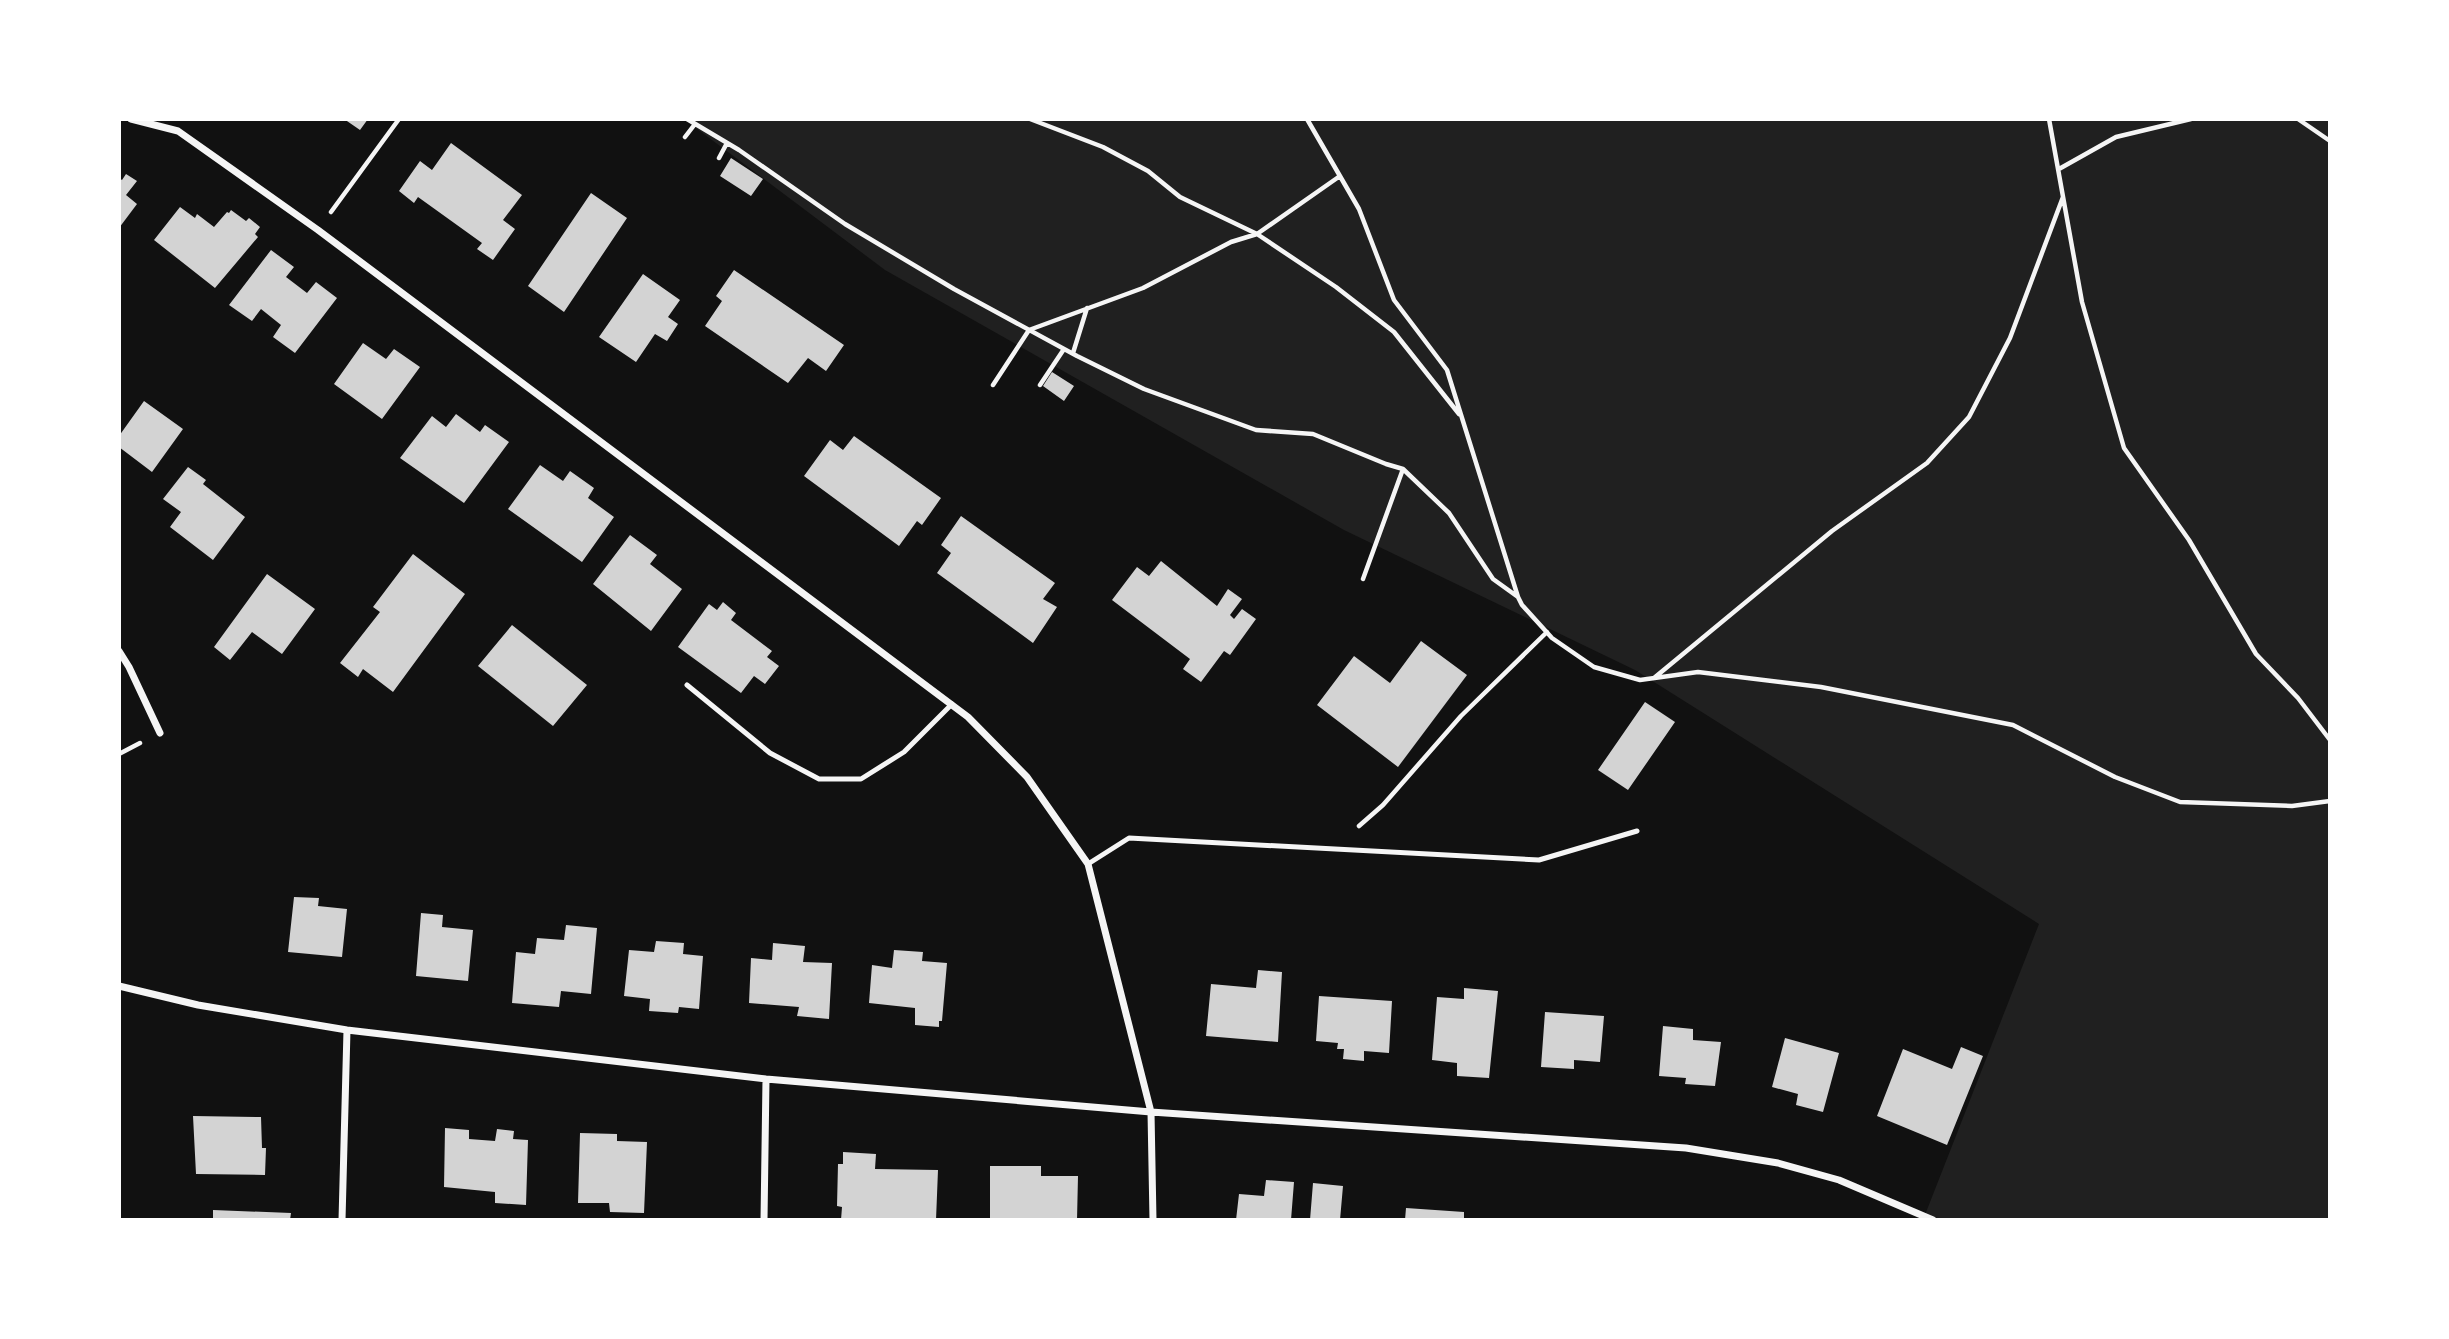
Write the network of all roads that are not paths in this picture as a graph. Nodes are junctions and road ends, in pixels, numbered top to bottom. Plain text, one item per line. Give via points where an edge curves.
1 (131, 119) edge
2 (119, 651) edge
3 (687, 685) dead end
4 (952, 704) junction
5 (160, 733) dead end
6 (1637, 831) dead end
7 (1088, 864) junction
8 (119, 986) edge
9 (347, 1030) junction
10 (766, 1079) junction
11 (1151, 1112) junction
12 (342, 1220) edge
13 (764, 1220) edge
14 (1153, 1220) edge
15 (1933, 1220) edge

1 - 4 street via 178,131 318,229
2 - 5 street
3 - 4 lane via 770,753 818,779 861,779 904,752
4 - 7 street via 1027,777
6 - 7 lane via 1539,860 1129,838
7 - 11 street
8 - 9 street via 198,1005
9 - 10 street
9 - 12 street
10 - 11 street
10 - 13 street
11 - 14 street
11 - 15 street via 1686,1148 1778,1163 1839,1180

